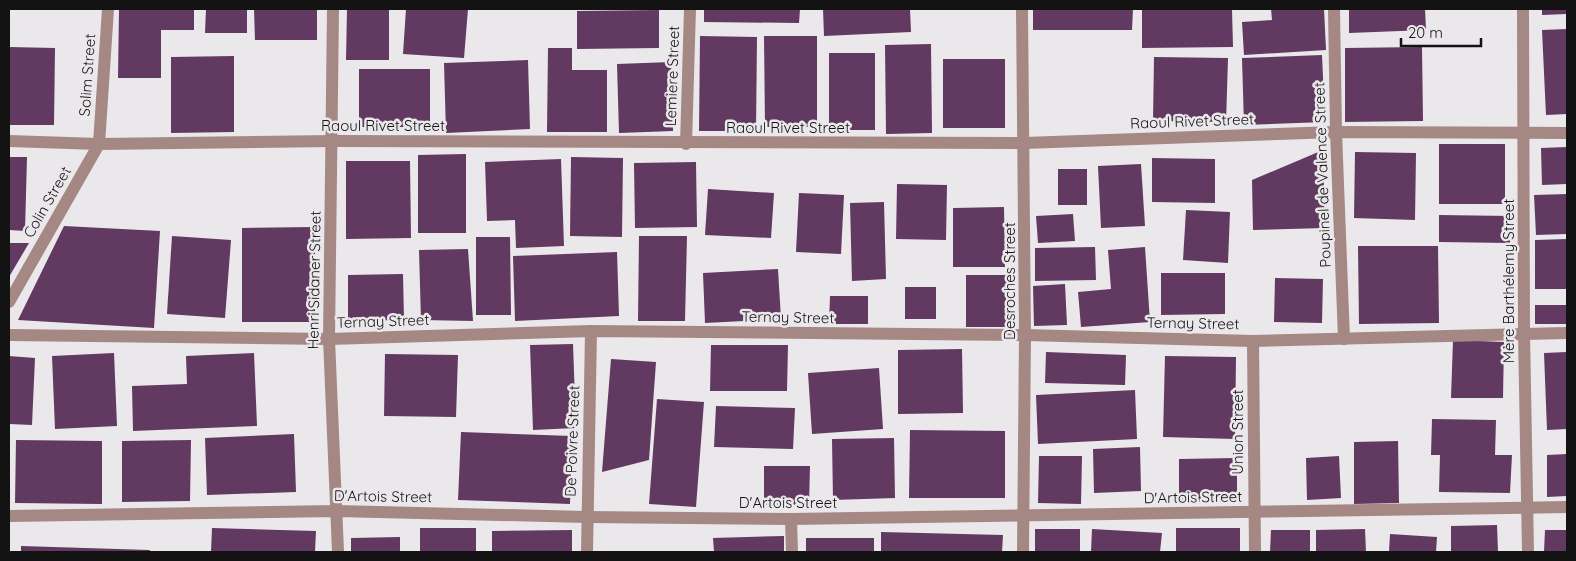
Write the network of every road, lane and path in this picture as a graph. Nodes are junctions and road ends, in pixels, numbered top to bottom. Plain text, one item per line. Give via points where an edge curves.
1 (108, 9) edge
2 (333, 9) edge
3 (690, 9) edge
4 (1022, 9) edge
5 (1334, 9) edge
6 (1523, 9) edge
7 (1336, 132) junction
8 (1524, 132) junction
9 (1567, 133) edge
10 (9, 141) edge
11 (333, 141) junction
12 (1024, 143) junction
13 (99, 144) junction
14 (686, 144) junction
15 (9, 302) edge
16 (591, 331) junction
17 (1524, 333) junction
18 (1567, 333) edge
19 (9, 335) edge
20 (1025, 336) junction
21 (329, 339) junction
22 (1344, 339) junction
23 (1253, 341) junction
24 (1528, 507) junction
25 (1567, 507) edge
26 (337, 511) junction
27 (1254, 512) junction
28 (9, 516) edge
29 (1022, 516) junction
30 (586, 517) junction
31 (791, 519) junction
32 (338, 552) edge
33 (587, 552) edge
34 (792, 552) edge
35 (1023, 552) edge
36 (1255, 552) edge
37 (1528, 552) edge

1 - 13 street, Solim Street
2 - 11 street, Henri Sidaner Street
3 - 14 street, Lemiere Street
4 - 12 street, Desroches Street
5 - 7 street, Poupinel de Valence Street
6 - 8 street, Mère Barthélemy Street
7 - 8 street, Raoul Rivet Street
7 - 12 street, Raoul Rivet Street
7 - 22 street, Poupinel de Valence Street
8 - 9 street, Raoul Rivet Street
8 - 17 street, Mère Barthélemy Street
10 - 13 street, Raoul Rivet Street
11 - 13 street, Raoul Rivet Street
11 - 14 street, Raoul Rivet Street
11 - 21 street, Henri Sidaner Street
12 - 14 street, Raoul Rivet Street
12 - 20 street, Desroches Street
13 - 15 street, Colin Street
16 - 20 street, Ternay Street
16 - 21 street, Ternay Street
16 - 30 street, De Poivre Street
17 - 18 street, Ternay Street
17 - 22 street, Ternay Street
17 - 24 street, Mère Barthélemy Street
19 - 21 street, Ternay Street
20 - 23 street, Ternay Street
20 - 29 street, Desroches Street
21 - 26 street, Henri Sidaner Street
22 - 23 street, Ternay Street
23 - 27 street, Union Street
24 - 25 street, D'Artois Street
24 - 27 street, D'Artois Street
24 - 37 street, Mère Barthélemy Street
26 - 28 street, D'Artois Street
26 - 30 street, D'Artois Street
26 - 32 street, Henri Sidaner Street
27 - 29 street, D'Artois Street
27 - 36 street, Union Street
29 - 31 street, D'Artois Street
29 - 35 street, Desroches Street
30 - 31 street, D'Artois Street
30 - 33 street, De Poivre Street
31 - 34 street

